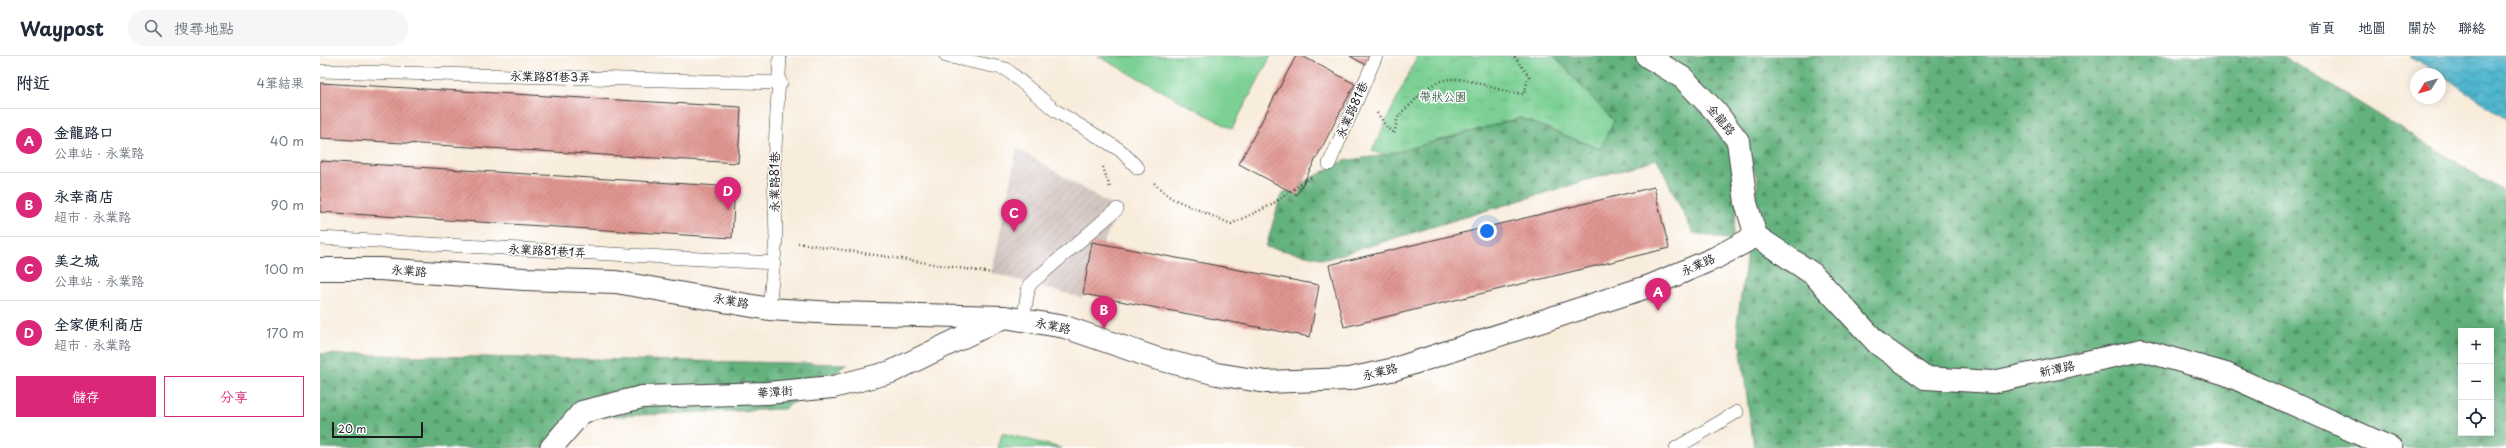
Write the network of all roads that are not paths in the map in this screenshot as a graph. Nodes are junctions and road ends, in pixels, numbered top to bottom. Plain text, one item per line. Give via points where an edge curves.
1 (780, 56) edge
2 (946, 56) edge
3 (1376, 56) edge
4 (1647, 56) edge
5 (320, 71) edge
6 (781, 83) junction
7 (1329, 164) road end
8 (1138, 168) road end
9 (1118, 209) dead end
10 (1756, 236) junction
11 (320, 238) edge
12 (774, 263) junction
13 (320, 269) edge
14 (769, 309) junction
15 (1014, 318) junction
16 (1737, 412) dead end
17 (551, 448) edge
18 (1676, 448) edge
19 (2391, 448) edge

1 - 6 lane, 永業路81巷
2 - 8 lane via 1006,69 1056,111 1120,150
3 - 7 lane, 永業路81巷
4 - 10 street, 金龍路 via 1683,78 1716,112 1738,141 1746,203
5 - 6 lane, 永業路81巷3弄
6 - 12 lane, 永業路81巷 via 774,167
9 - 15 lane via 1029,285
10 - 15 street, 永業路 via 1716,258 1650,286 1395,369 1350,380 1266,382 1217,374 1155,358 1065,327
10 - 19 street, 新潭路 via 1813,274 1878,344 1925,378 1993,382 2142,350 2226,374
11 - 12 lane, 永業路81巷1弄
12 - 14 lane, 永業路81巷
13 - 14 street, 永業路 via 380,269 524,279 616,282
14 - 15 street, 永業路
15 - 17 street, 華潭街 via 891,372 833,387 767,393 642,397 582,412
16 - 18 lane

